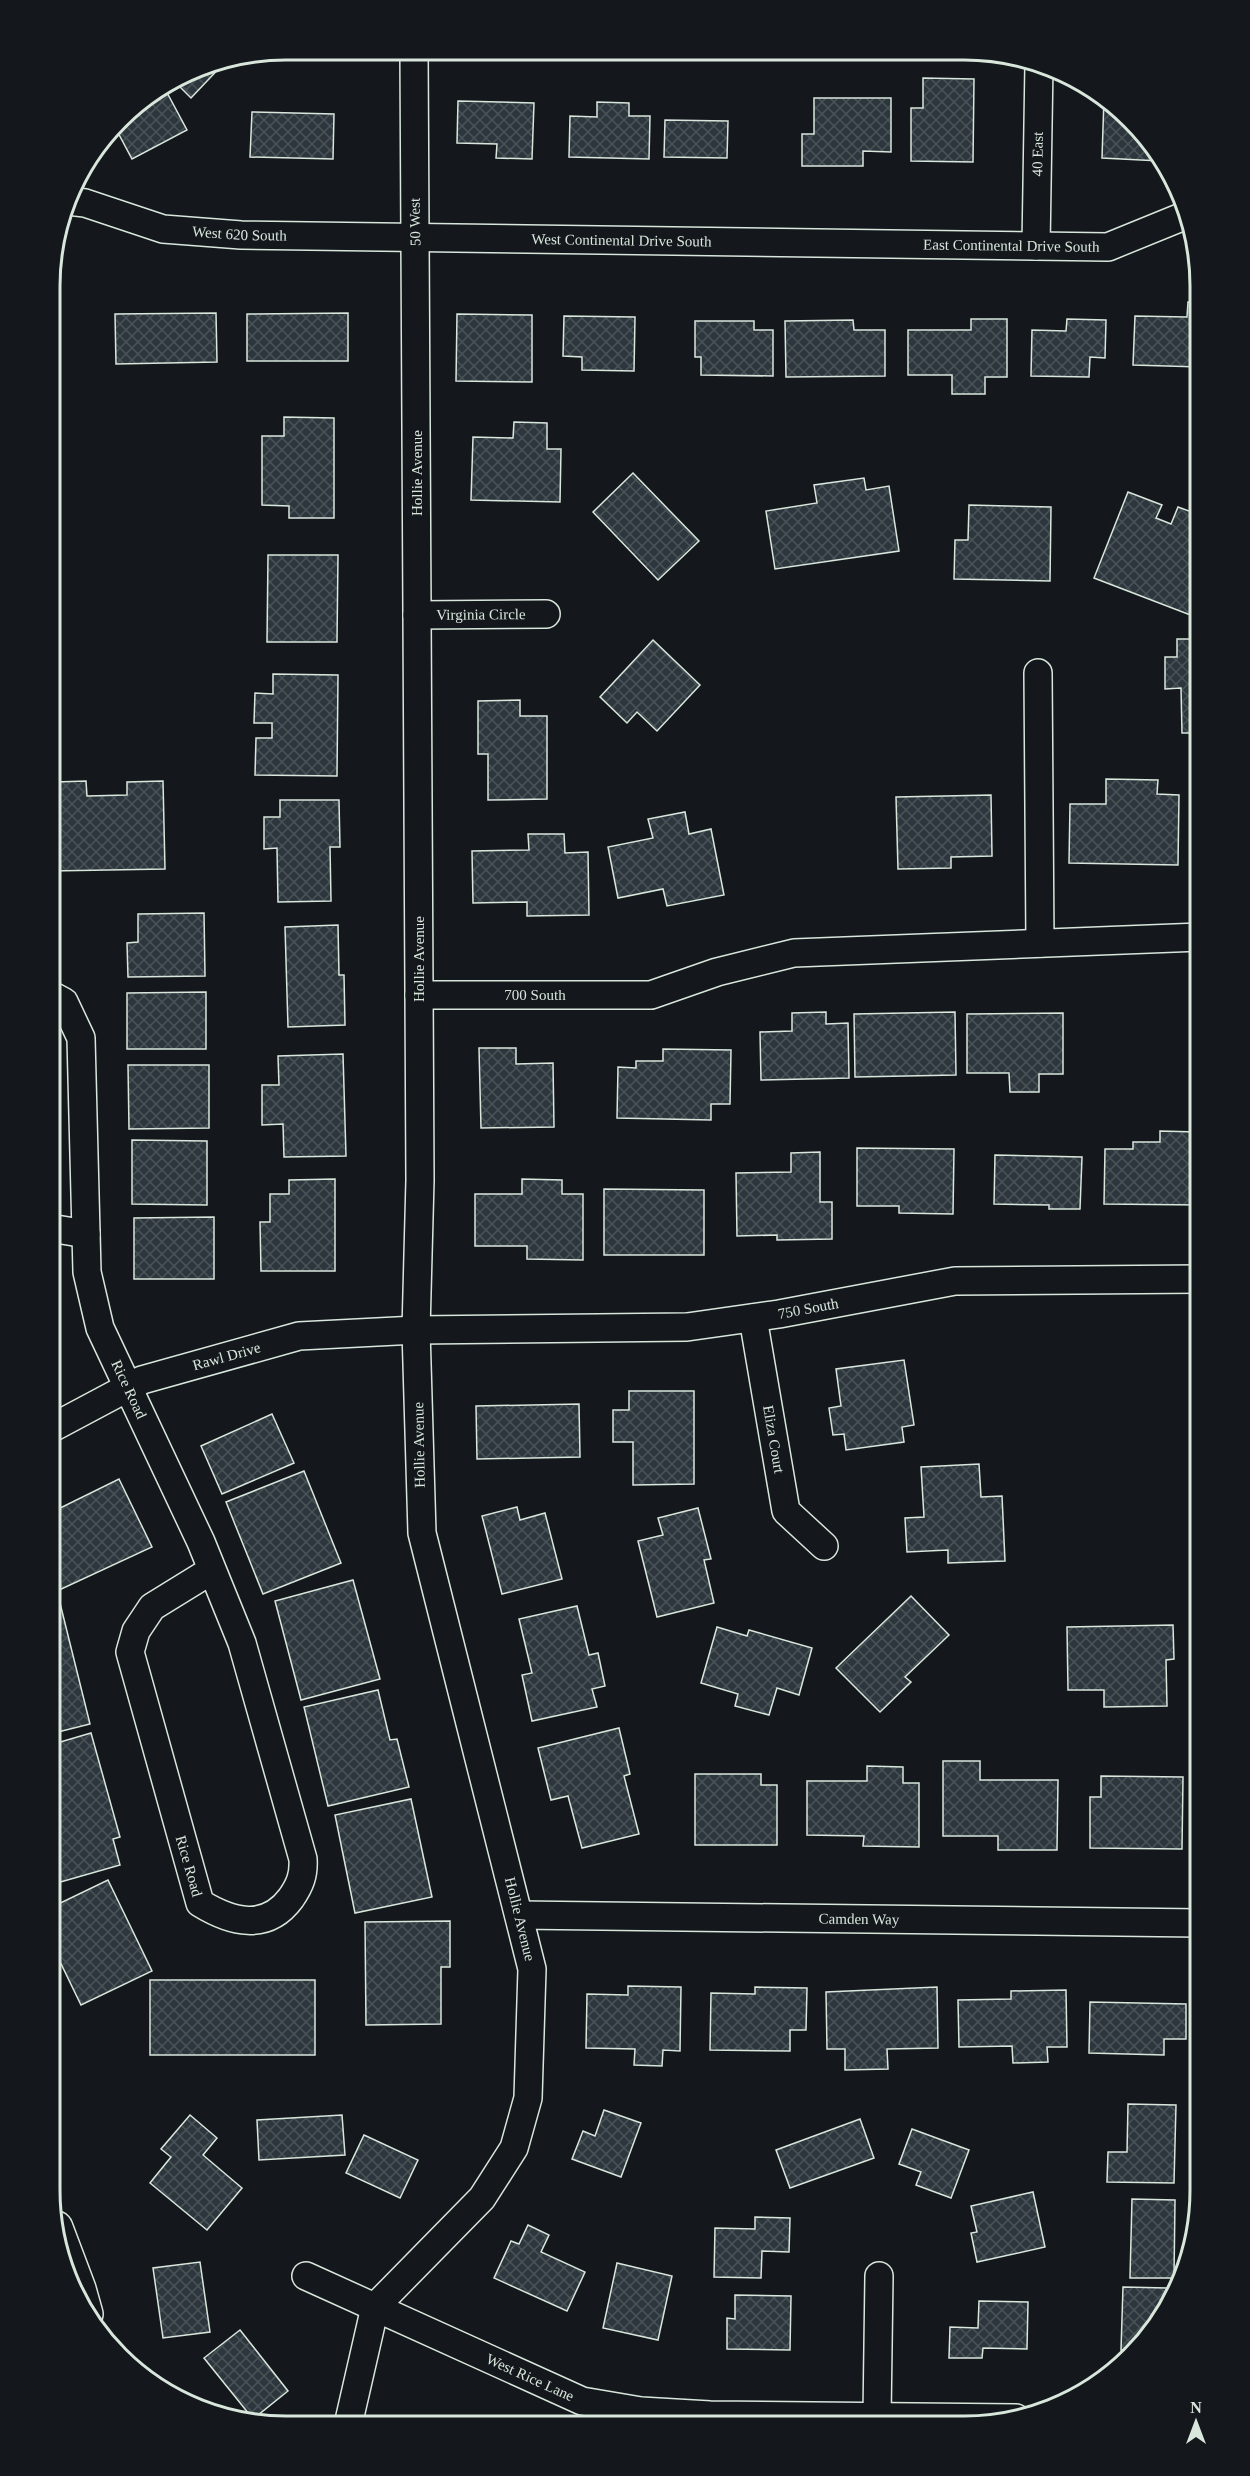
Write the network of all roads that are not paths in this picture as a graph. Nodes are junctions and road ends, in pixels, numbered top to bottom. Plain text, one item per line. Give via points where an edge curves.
1 (414, 60) edge
2 (1039, 73) edge
3 (76, 202) edge
4 (1179, 218) edge
5 (415, 237) junction
6 (828, 243) joint
7 (1036, 246) junction
8 (416, 394) joint
9 (546, 614) dead end
10 (417, 615) junction
11 (1038, 673) dead end
12 (1190, 937) edge
13 (1040, 943) junction
14 (419, 995) junction
15 (60, 1000) edge
16 (60, 1230) edge
17 (86, 1234) junction
18 (1190, 1278) edge
19 (753, 1318) junction
20 (416, 1330) junction
21 (127, 1388) junction
22 (60, 1424) edge
23 (824, 1546) dead end
24 (212, 1570) junction
25 (519, 1915) junction
26 (1190, 1923) edge
27 (306, 2276) dead end
28 (879, 2276) dead end
29 (375, 2307) junction
30 (350, 2416) edge
31 (818, 2416) edge
32 (877, 2416) edge

1 - 5 street, 50 West
2 - 7 street, 40 East
3 - 5 street, West 620 South via 163,229 241,235
4 - 7 street, East Continental Drive South via 1108,247
5 - 6 street, West Continental Drive South
5 - 8 street, 50 West
6 - 7 street, East Continental Drive South
8 - 10 street, Hollie Avenue
9 - 10 street, Virginia Circle
10 - 14 street, Hollie Avenue
11 - 13 street
12 - 13 street, 700 South
13 - 14 street, 700 South via 794,952 717,972 651,995
14 - 20 street, Hollie Avenue
15 - 17 street, Rice Road via 81,1038
16 - 17 street
17 - 21 street, Rice Road via 87,1272 100,1328
18 - 19 street, 750 South via 956,1281
19 - 20 street, 750 South via 687,1327
19 - 23 street, Eliza Court via 786,1511
20 - 21 street, Rawl Drive via 299,1336 142,1380
20 - 25 street, Hollie Avenue via 422,1533
21 - 22 street, Rawl Drive
21 - 24 street, Rice Road
24 - 24 street, Rice Road via 242,1643 303,1859 304,1873 297,1889 267,1919 237,1920 200,1904 130,1652 136,1631 152,1607
25 - 26 street, Camden Way
25 - 29 street, Hollie Avenue via 532,1969 528,2098 514,2148 482,2198
27 - 29 street, West Rice Lane
28 - 32 street
29 - 30 street
29 - 31 street, West Rice Lane via 582,2401 640,2411

